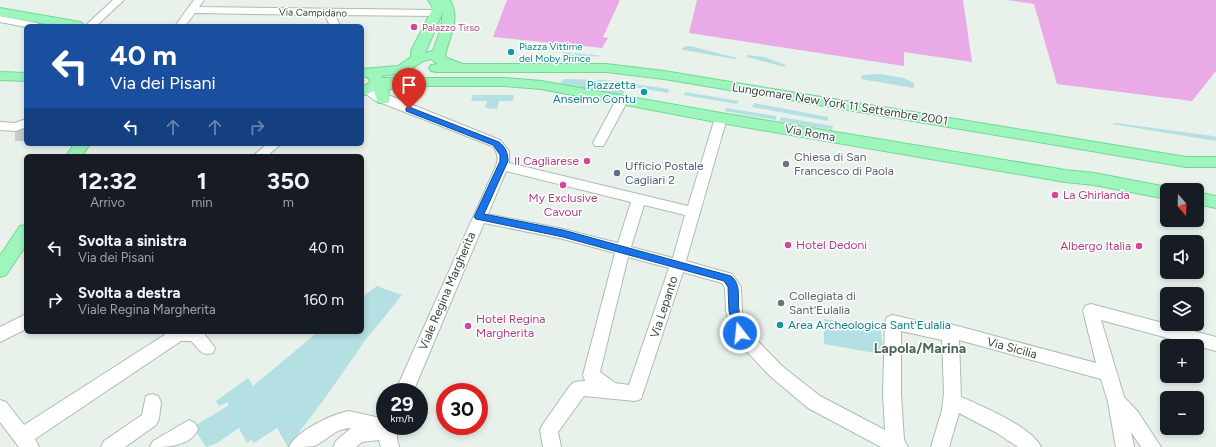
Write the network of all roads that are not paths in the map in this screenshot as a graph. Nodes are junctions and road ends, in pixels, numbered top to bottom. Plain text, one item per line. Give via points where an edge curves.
1 (119, 0) edge
2 (199, 0) edge
3 (349, 0) edge
4 (434, 0) edge
5 (444, 0) edge
6 (191, 10) junction
7 (0, 12) edge
8 (329, 12) junction
9 (345, 12) junction
10 (435, 13) junction
11 (0, 19) edge
12 (26, 24) edge
13 (69, 24) edge
14 (92, 24) edge
15 (181, 24) edge
16 (334, 24) edge
17 (439, 62) junction
18 (418, 64) junction
19 (0, 76) edge
20 (24, 77) edge
21 (369, 82) edge
22 (399, 82) junction
23 (384, 100) junction
24 (622, 100) junction
25 (721, 118) junction
26 (0, 126) edge
27 (18, 128) tunnel mouth
28 (599, 143) dead end
29 (272, 146) edge
30 (262, 154) edge
31 (1216, 162) edge
32 (502, 166) junction
33 (1080, 179) junction
34 (1160, 192) edge
35 (1160, 197) edge
36 (640, 198) junction
37 (1204, 199) edge
38 (1216, 202) edge
39 (1204, 204) edge
40 (1216, 207) edge
41 (693, 212) junction
42 (479, 217) junction
43 (24, 234) edge
44 (623, 250) junction
45 (678, 264) junction
46 (0, 270) edge
47 (24, 322) edge
48 (950, 332) junction
49 (184, 334) edge
50 (193, 334) edge
51 (0, 335) edge
52 (1216, 344) edge
53 (207, 348) dead end
54 (1107, 373) junction
55 (408, 383) edge
56 (610, 390) junction
57 (952, 401) junction
58 (152, 402) dead end
59 (1117, 402) junction
60 (0, 408) edge
61 (376, 426) edge
62 (188, 429) dead end
63 (376, 434) edge
64 (550, 438) edge
65 (26, 442) edge
66 (305, 442) edge
67 (897, 445) edge
68 (110, 447) edge
69 (159, 447) edge
70 (342, 447) edge
71 (940, 447) edge
72 (1032, 447) edge
73 (1125, 447) edge
74 (1152, 447) edge

1 - 14 street
2 - 6 street
3 - 9 street
4 - 10 main road via 439,8
5 - 17 main road via 451,18 441,42
6 - 8 street, Via Campidano
6 - 15 street
7 - 13 main road
8 - 9 street, Via Campidano
8 - 16 street
9 - 10 street, Via Campidano
10 - 18 main road via 418,51
11 - 12 street
17 - 18 main road, Lungomare New York 11 Settembre 2001
17 - 31 main road, Lungomare New York 11 Settembre 2001 via 461,67 606,68 664,75 1186,162
18 - 21 main road, Lungomare New York 11 Settembre 2001
19 - 20 main road
21 - 22 main road, Via Roma
21 - 23 street, Viale Regina Margherita
22 - 23 main road via 383,87 381,90
22 - 24 main road, Via Roma via 504,82 541,85
23 - 32 street, Viale Regina Margherita via 496,143 504,155
24 - 25 main road, Via Roma
24 - 28 street
25 - 33 main road, Via Roma
25 - 41 street, Via Lepanto
26 - 27 street
29 - 30 street
32 - 36 street
32 - 42 street, Viale Regina Margherita
33 - 34 main road, Via Roma via 1094,179
33 - 35 main road, Via Roma via 1098,186
36 - 41 street
36 - 44 street
37 - 38 main road
39 - 40 main road
41 - 45 street, Via Lepanto
42 - 44 street via 538,228
42 - 55 street, Viale Regina Margherita
43 - 46 main road
44 - 45 street
44 - 56 street via 591,375
45 - 56 street, Via Lepanto via 635,393
45 - 67 street via 728,278 732,282 734,311 740,333 776,371 814,402
47 - 51 street
48 - 54 street, Via Sicilia
48 - 57 street
48 - 67 street, Via Sicilia via 944,334 893,322 892,394
49 - 65 street via 178,335 126,369
50 - 53 street via 200,338
52 - 54 street via 1091,311
54 - 59 street
56 - 64 street, Via Lepanto via 580,388 570,397
57 - 71 street
57 - 72 street via 993,419
58 - 68 street via 150,419
59 - 73 street
59 - 74 street via 1132,418
60 - 65 street
61 - 66 street via 365,420 346,419 333,423
62 - 69 street
63 - 70 street via 358,434

